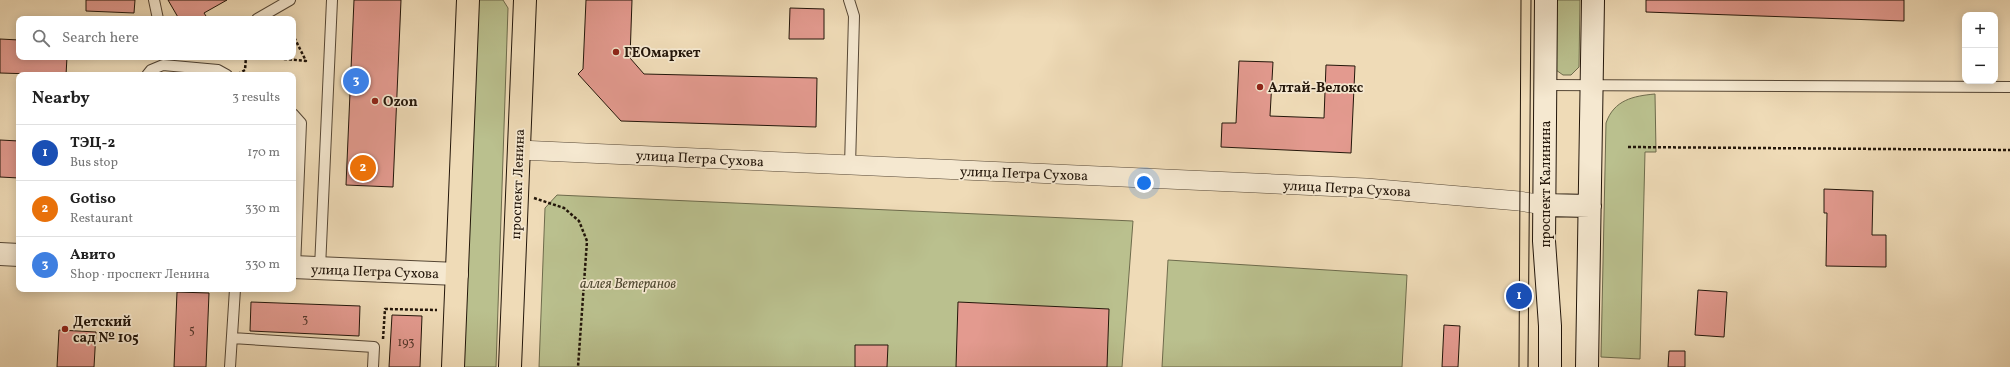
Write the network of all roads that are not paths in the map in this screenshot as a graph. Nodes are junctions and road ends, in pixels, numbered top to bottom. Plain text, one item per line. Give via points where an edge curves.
1 (154, 0) edge
2 (290, 0) edge
3 (332, 0) edge
4 (468, 0) edge
5 (525, 0) edge
6 (849, 0) edge
7 (1546, 0) edge
8 (1593, 0) edge
9 (157, 16) edge
10 (262, 16) edge
11 (149, 72) edge
12 (222, 72) edge
13 (1544, 85) junction
14 (1592, 85) junction
15 (2010, 87) edge
16 (296, 117) edge
17 (518, 150) junction
18 (850, 166) junction
19 (1536, 204) junction
20 (1590, 206) junction
21 (296, 208) edge
22 (0, 254) edge
23 (16, 255) edge
24 (296, 267) edge
25 (320, 268) junction
26 (457, 274) junction
27 (235, 292) edge
28 (232, 338) junction
29 (230, 367) edge
30 (373, 367) edge
31 (453, 367) edge
32 (510, 367) edge
33 (1550, 367) edge
34 (1587, 367) edge

1 - 9 lane
2 - 10 lane
3 - 25 lane
4 - 26 main road
5 - 17 main road, проспект Ленина
6 - 18 lane via 854,16
7 - 13 main road, проспект Калинина
8 - 14 main road
11 - 12 lane via 163,65
13 - 14 lane
13 - 19 main road, проспект Калинина
14 - 15 lane
14 - 20 main road
16 - 21 lane via 301,123
17 - 18 street, улица Петра Сухова
17 - 32 main road, проспект Ленина
18 - 19 street, улица Петра Сухова via 1366,188
19 - 20 main road
19 - 33 main road, проспект Калинина
20 - 34 main road
22 - 23 main road
24 - 25 main road, улица Петра Сухова
25 - 26 main road, улица Петра Сухова
26 - 31 main road
27 - 28 lane
28 - 29 lane
28 - 30 lane via 374,347

